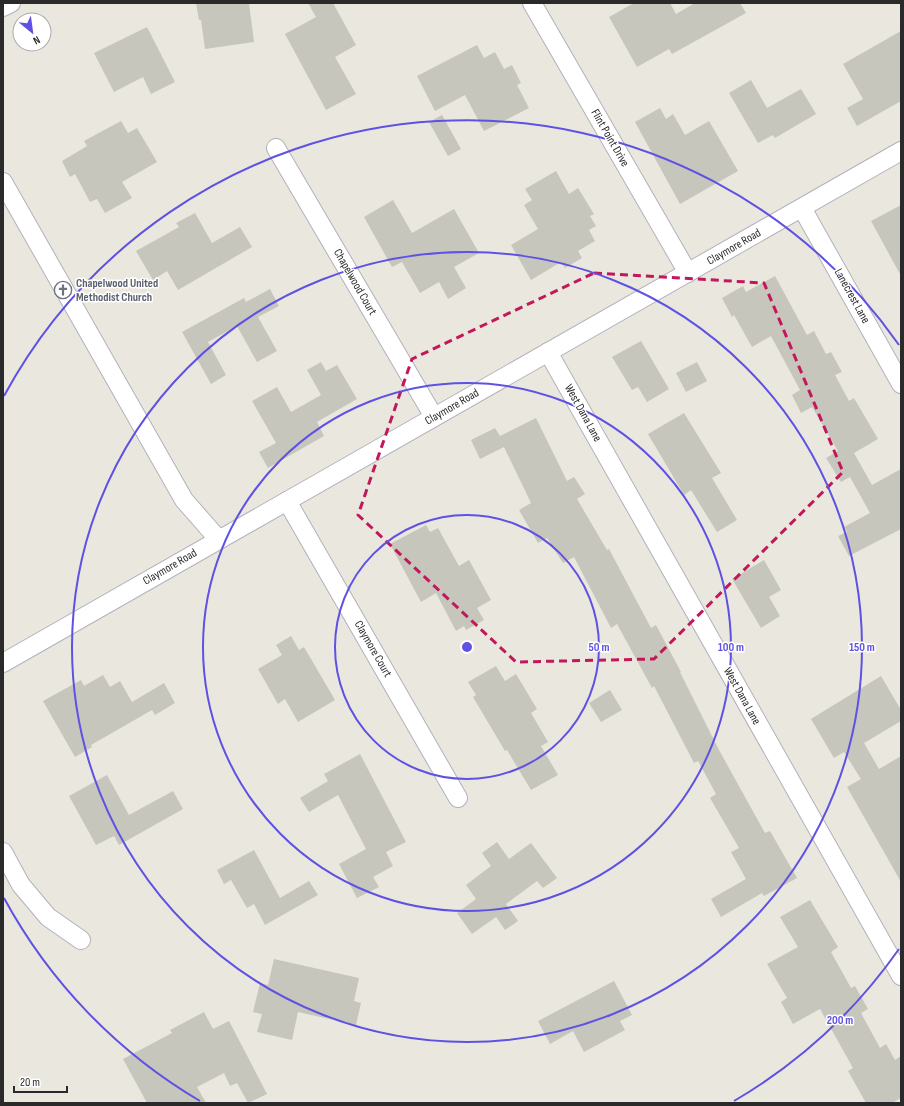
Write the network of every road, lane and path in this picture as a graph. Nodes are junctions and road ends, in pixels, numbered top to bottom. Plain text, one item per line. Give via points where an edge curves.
1 (11, 3) edge
2 (532, 3) edge
3 (3, 7) edge
4 (276, 148) dead end
5 (901, 151) edge
6 (3, 182) edge
7 (802, 208) junction
8 (688, 273) junction
9 (548, 352) junction
10 (901, 384) edge
11 (434, 417) junction
12 (287, 501) junction
13 (219, 540) junction
14 (3, 663) edge
15 (458, 798) dead end
16 (3, 852) edge
17 (80, 940) dead end
18 (901, 976) edge

1 - 3 street
2 - 8 street, Flint Point Drive
4 - 11 street, Chapelwood Court
5 - 7 street, Claymore Road
6 - 13 street via 184,500
7 - 8 street, Claymore Road
7 - 10 street, Lanecrest Lane
8 - 9 street, Claymore Road
9 - 11 street, Claymore Road
9 - 18 street, West Dana Lane
11 - 12 street, Claymore Road
12 - 13 street, Claymore Road
12 - 15 street, Claymore Court
13 - 14 street, Claymore Road
16 - 17 street via 21,885 48,917

